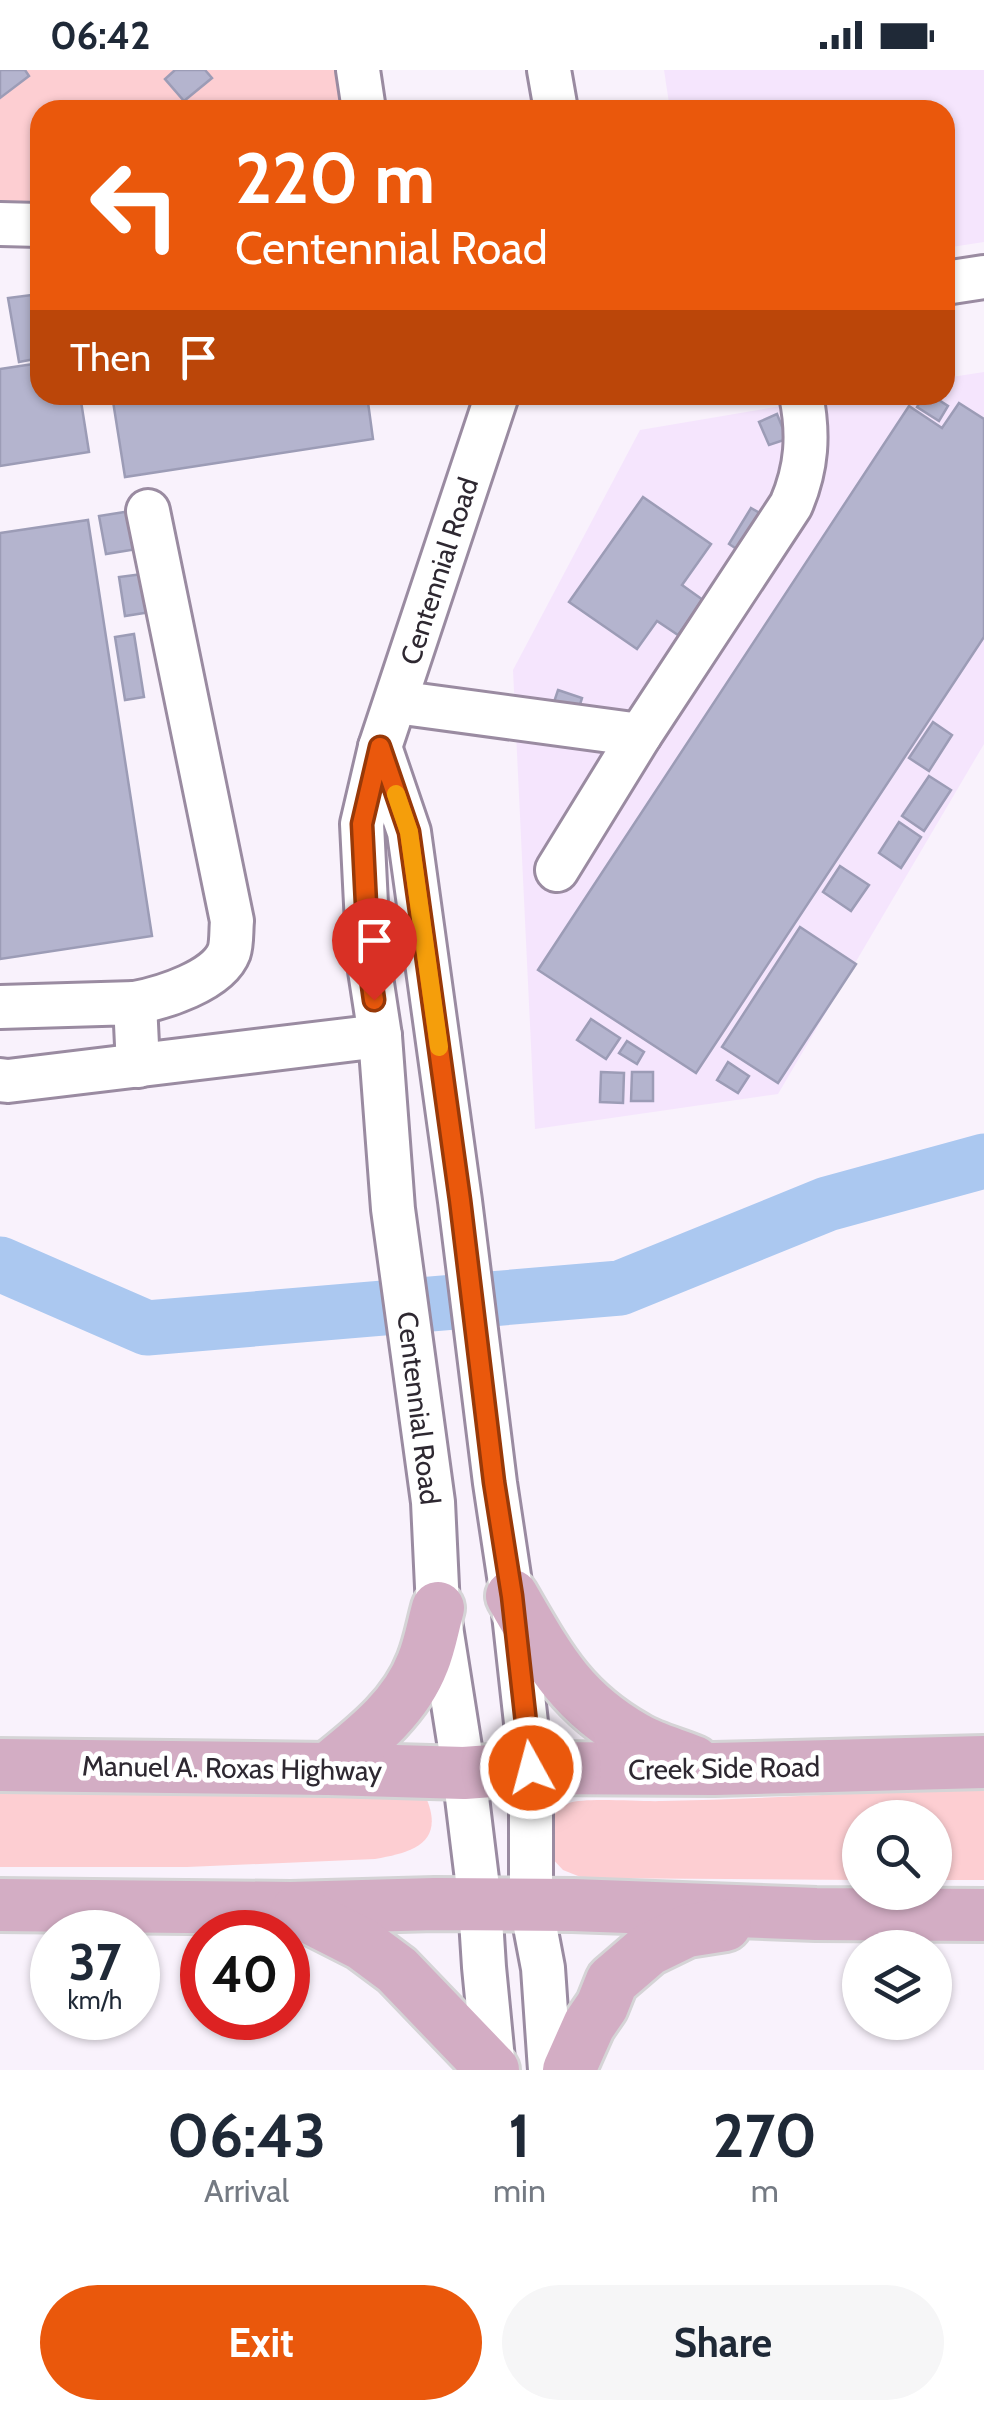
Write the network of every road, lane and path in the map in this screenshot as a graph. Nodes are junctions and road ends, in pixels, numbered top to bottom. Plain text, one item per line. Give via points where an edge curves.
1 (358, 70) edge
2 (549, 70) edge
3 (362, 100) edge
4 (554, 100) edge
5 (0, 224) edge
6 (30, 225) edge
7 (984, 277) edge
8 (955, 281) edge
9 (493, 405) edge
10 (802, 405) edge
11 (148, 512) dead end
12 (396, 702) junction
13 (640, 735) junction
14 (380, 747) junction
15 (557, 870) dead end
16 (135, 1003) junction
17 (0, 1007) edge
18 (380, 1036) junction
19 (138, 1066) junction
20 (0, 1080) edge
21 (512, 1596) junction
22 (438, 1608) junction
23 (984, 1762) edge
24 (0, 1766) edge
25 (531, 1768) junction
26 (328, 1769) junction
27 (714, 1769) junction
28 (464, 1773) junction
29 (506, 1904) junction
30 (0, 1905) edge
31 (292, 1908) junction
32 (816, 1914) junction
33 (984, 1916) edge
34 (494, 2070) edge
35 (550, 2070) edge
36 (568, 2070) edge

1 - 3 street
2 - 4 street
5 - 6 street
7 - 8 street
9 - 12 street, Centennial Road
10 - 13 street via 806,457 792,505
11 - 16 street via 232,921 229,954 207,978
12 - 13 street
12 - 14 street, Centennial Road
13 - 15 street
14 - 18 street, Centennial Road via 362,824
14 - 21 street, Centennial Road via 409,832
16 - 17 street
16 - 19 street
18 - 19 street
18 - 22 street, Centennial Road via 393,1209 433,1502
19 - 20 street
21 - 25 street, Centennial Road
21 - 27 main road via 579,1698 636,1739
22 - 26 main road via 424,1662 404,1698
22 - 28 street, Centennial Road
23 - 27 main road, Creek Side Road
24 - 26 main road, Manuel A. Roxas Highway
25 - 27 main road, Creek Side Road
25 - 28 main road, Creek Side Road
25 - 29 street, Centennial Road
26 - 28 main road, Manuel A. Roxas Highway
28 - 29 street, Centennial Road
29 - 31 main road
29 - 32 main road
29 - 34 street, Centennial Road via 484,1967
29 - 35 street, Centennial Road via 542,1968
30 - 31 main road
31 - 34 main road via 397,1970
32 - 33 main road
32 - 36 main road via 687,1931 648,1950 612,1981

